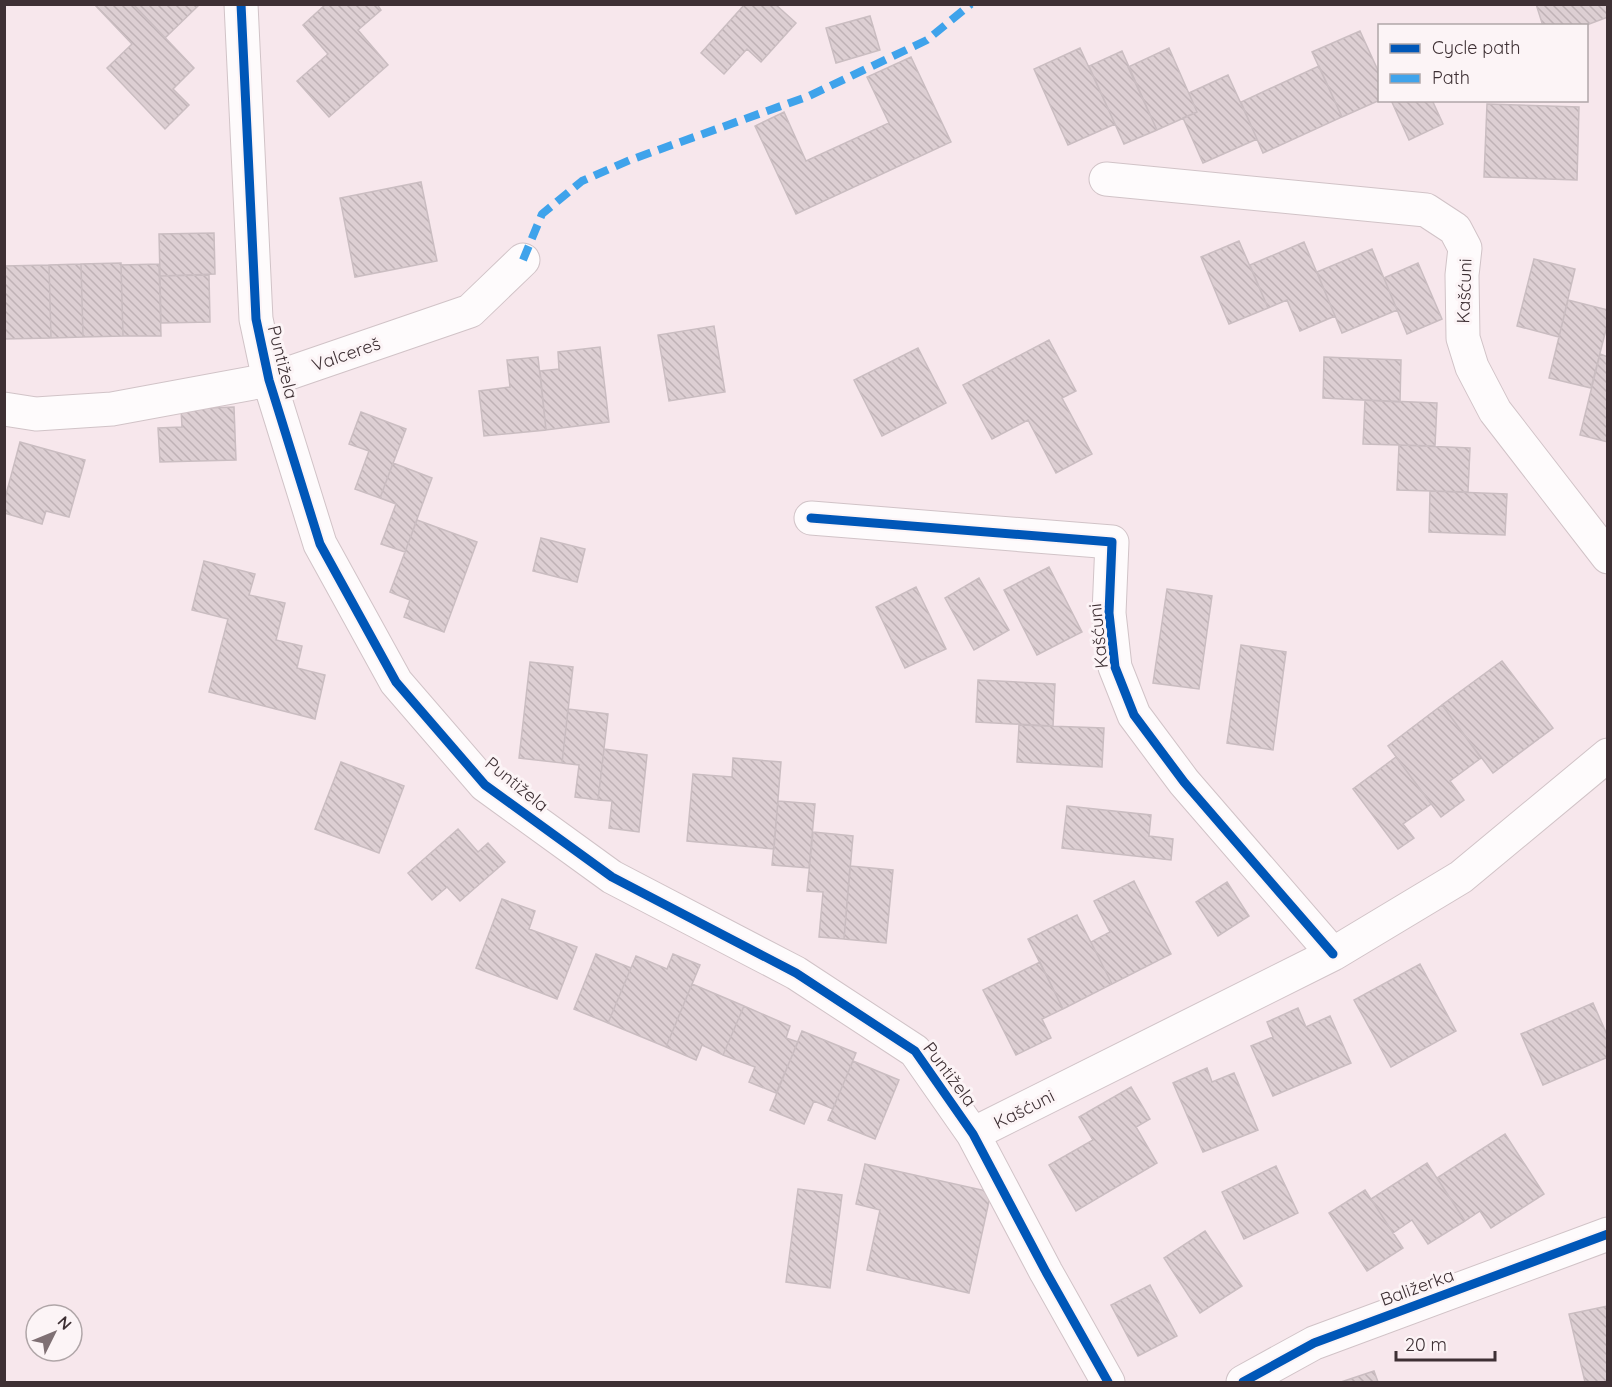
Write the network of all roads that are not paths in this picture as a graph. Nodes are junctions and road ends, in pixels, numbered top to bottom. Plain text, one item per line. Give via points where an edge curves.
1 (241, 4) edge
2 (1106, 179) dead end
3 (523, 260) dead end
4 (268, 380) junction
5 (4, 409) edge
6 (811, 518) dead end
7 (1608, 557) edge
8 (1608, 755) edge
9 (1333, 954) junction
10 (974, 1134) junction
11 (1608, 1234) edge
12 (1108, 1383) edge
13 (1243, 1383) edge

1 - 4 street, Puntižela via 256,319
2 - 7 street, Kašćuni via 1426,210 1455,229 1465,248 1462,338 1472,367 1495,411
3 - 4 street, Valcereš via 470,311
4 - 5 street, Valcereš via 112,409 36,414
4 - 10 street, Puntižela via 320,544 396,682 485,784 612,877 796,973 915,1050
6 - 9 street, Kašćuni via 1112,542 1109,613 1115,667 1134,715 1184,782
8 - 9 street, Kašćuni via 1461,877
9 - 10 street, Kašćuni
10 - 12 street, Puntižela
11 - 13 street, Baližerka via 1314,1343

